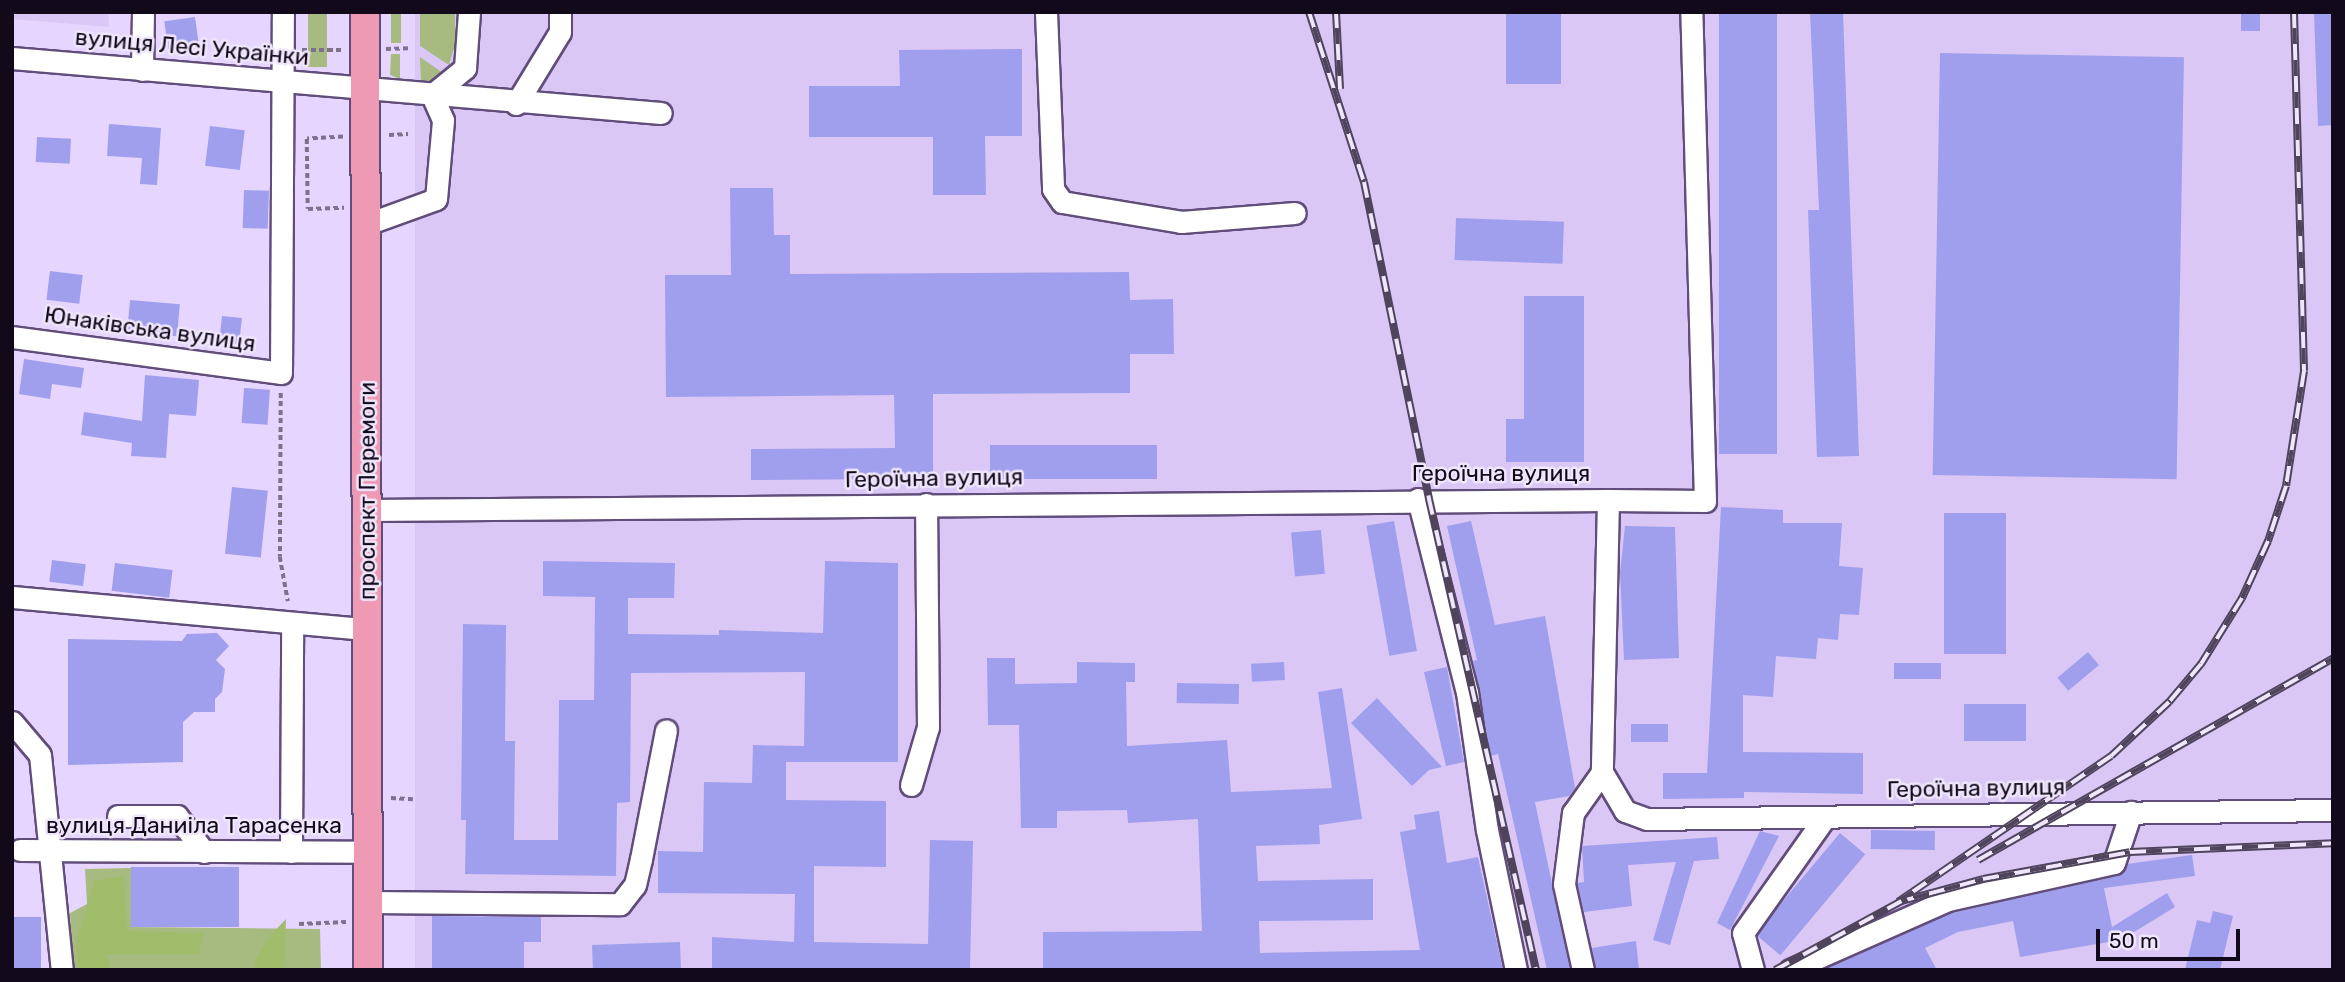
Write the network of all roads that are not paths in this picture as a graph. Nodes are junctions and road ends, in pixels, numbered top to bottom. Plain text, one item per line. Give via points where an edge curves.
1 (143, 12) edge
2 (284, 12) edge
3 (365, 12) edge
4 (469, 12) edge
5 (560, 12) edge
6 (1046, 12) edge
7 (1691, 12) edge
8 (12, 58) edge
9 (142, 70) junction
10 (282, 82) junction
11 (367, 88) junction
12 (432, 95) junction
13 (516, 104) junction
14 (662, 113) dead end
15 (1295, 213) dead end
16 (367, 216) junction
17 (12, 337) edge
18 (1419, 499) junction
19 (1608, 500) junction
20 (926, 505) junction
21 (367, 510) junction
22 (12, 597) edge
23 (292, 625) junction
24 (366, 629) junction
25 (12, 722) edge
26 (666, 730) dead end
27 (1602, 772) junction
28 (911, 785) dead end
29 (2333, 810) edge
30 (2131, 813) junction
31 (118, 816) dead end
32 (1825, 817) junction
33 (20, 850) dead end
34 (49, 852) junction
35 (204, 852) junction
36 (291, 852) junction
37 (368, 852) junction
38 (368, 912) junction
39 (62, 970) edge
40 (368, 970) edge
41 (1516, 970) edge
42 (1583, 970) edge
43 (1753, 970) edge
44 (1790, 970) edge

1 - 9 street
2 - 10 street
3 - 11 main road, проспект Перемоги
4 - 12 street via 465,68
5 - 13 street via 560,32
6 - 15 street via 1053,189 1062,202 1181,222
7 - 19 street via 1705,501
8 - 9 street, вулиця Лесі Українки
9 - 10 street, вулиця Лесі Українки
10 - 11 street, вулиця Лесі Українки
10 - 17 street, Юнаківська вулиця via 281,373
11 - 12 street, вулиця Лесі Українки
11 - 16 main road, проспект Перемоги
12 - 13 street, вулиця Лесі Українки
12 - 16 street via 443,120 436,199
13 - 14 street, вулиця Лесі Українки
16 - 21 main road, проспект Перемоги
18 - 19 street, Героїчна вулиця
18 - 20 street, Героїчна вулиця
18 - 41 street via 1467,692 1487,830
19 - 27 street, Героїчна вулиця
20 - 21 street, Героїчна вулиця
20 - 28 street via 928,727
21 - 24 main road, проспект Перемоги
22 - 23 street
23 - 24 street
23 - 36 street
24 - 37 main road, проспект Перемоги
25 - 34 street via 40,755
26 - 38 street via 642,859 635,885 620,904
27 - 32 street, Героїчна вулиця via 1625,811 1647,819
27 - 42 street via 1573,813 1564,884
29 - 30 street, Героїчна вулиця
30 - 32 street, Героїчна вулиця
30 - 44 street via 2114,863 1948,900
31 - 35 street via 177,816
32 - 43 street via 1743,933
33 - 34 street, вулиця Даниіла Тарасенка
34 - 35 street, вулиця Даниіла Тарасенка
34 - 39 street
35 - 36 street, вулиця Даниіла Тарасенка
36 - 37 street, вулиця Даниіла Тарасенка
37 - 38 main road, проспект Перемоги
38 - 40 main road, проспект Перемоги

